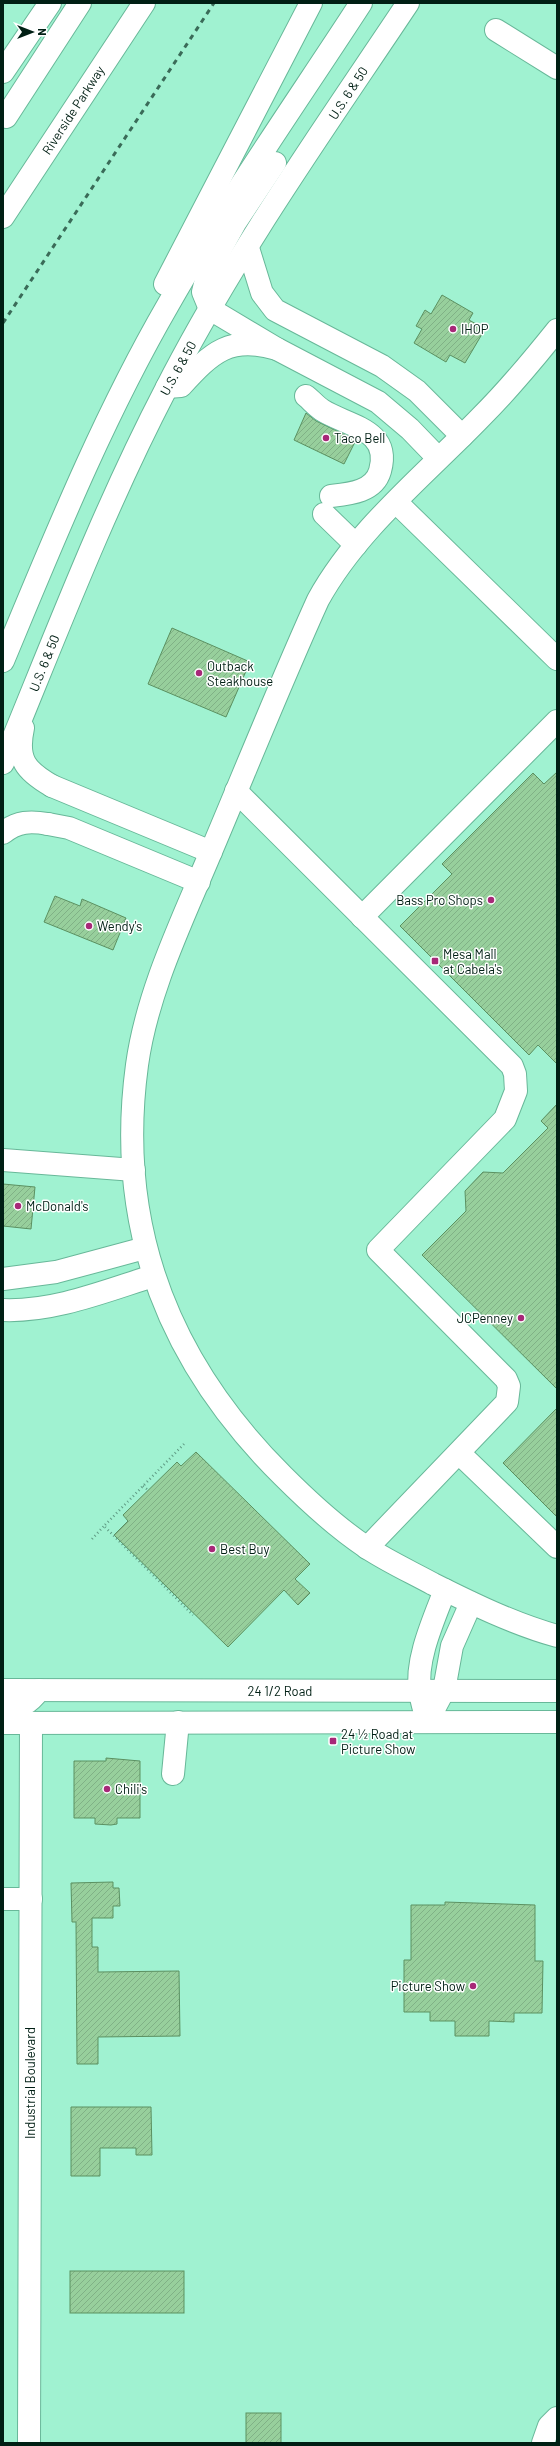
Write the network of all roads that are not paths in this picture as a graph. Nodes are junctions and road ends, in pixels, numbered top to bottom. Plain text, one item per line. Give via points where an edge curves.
1 (50, 3) edge
2 (80, 3) edge
3 (144, 3) edge
4 (311, 3) edge
5 (362, 3) edge
6 (408, 3) edge
7 (496, 30) dead end
8 (557, 68) edge
9 (3, 72) edge
10 (4, 118) edge
11 (3, 217) edge
12 (248, 248) junction
13 (210, 310) junction
14 (557, 330) edge
15 (277, 349) junction
16 (167, 387) junction
17 (306, 396) dead end
18 (107, 420) junction
19 (462, 436) junction
20 (438, 458) junction
21 (396, 502) junction
22 (356, 545) junction
23 (557, 659) edge
24 (3, 661) edge
25 (31, 695) junction
26 (557, 721) edge
27 (3, 763) edge
28 (236, 791) junction
29 (3, 833) edge
30 (211, 852) junction
31 (199, 882) junction
32 (362, 917) junction
33 (3, 1160) edge
34 (134, 1170) junction
35 (145, 1248) junction
36 (153, 1276) junction
37 (3, 1278) edge
38 (3, 1310) edge
39 (459, 1453) junction
40 (557, 1547) edge
41 (367, 1548) junction
42 (446, 1590) junction
43 (470, 1603) junction
44 (557, 1636) edge
45 (3, 1690) edge
46 (40, 1690) junction
47 (420, 1690) junction
48 (444, 1690) junction
49 (158, 1691) junction
50 (557, 1691) edge
51 (3, 1709) edge
52 (428, 1721) junction
53 (31, 1722) junction
54 (178, 1722) junction
55 (557, 1722) edge
56 (3, 1723) edge
57 (173, 1774) dead end
58 (3, 1899) edge
59 (31, 1899) junction
60 (557, 2418) edge
61 (29, 2443) edge
62 (544, 2443) edge

1 - 9 main road
2 - 10 main road
3 - 11 main road, Riverside Parkway
4 - 18 main road via 165,285
5 - 13 main road via 298,127 235,223 208,272 203,292
5 - 18 main road via 223,214 167,306
6 - 12 main road, U.S. 6 & 50
7 - 8 main road
12 - 13 main road, U.S. 6 & 50
12 - 19 main road via 262,293 275,310 382,366 417,392
13 - 15 main road
13 - 16 main road, U.S. 6 & 50
14 - 19 main road via 510,386
15 - 16 main road via 248,343 236,345 221,351 200,365 182,386
15 - 20 main road via 378,402 410,429
16 - 25 main road, U.S. 6 & 50 via 118,486
17 - 22 main road via 322,410 361,428 376,439 381,449 380,473 372,484 327,505
18 - 24 main road via 59,525
19 - 20 main road
20 - 21 main road
21 - 22 main road
21 - 23 main road
22 - 28 main road via 331,576 318,600
25 - 27 main road, U.S. 6 & 50
25 - 30 main road via 22,734 21,754 26,768 52,786
26 - 32 main road
28 - 30 main road
28 - 32 main road
29 - 31 main road via 11,826 26,822 69,828
30 - 31 main road
31 - 34 main road via 156,989 142,1040 133,1105
32 - 39 main road via 512,1066 515,1074 514,1101 498,1128 378,1250 506,1379 509,1386 507,1402
33 - 34 main road
34 - 35 main road
35 - 36 main road
35 - 37 main road via 56,1272
36 - 38 main road via 63,1303
36 - 41 main road via 183,1346 205,1383 232,1420 265,1459 294,1487 330,1520
39 - 40 main road
39 - 41 main road
41 - 42 main road
42 - 43 main road
42 - 47 main road via 427,1639 421,1667
43 - 44 main road
43 - 48 main road via 452,1646
45 - 46 main road, 24 1/2 Road
46 - 49 main road, 24 1/2 Road
46 - 51 main road via 31,1701 22,1706
47 - 48 main road, 24 1/2 Road
47 - 49 main road, 24 1/2 Road
47 - 52 main road
48 - 50 main road, 24 1/2 Road
48 - 52 main road
49 - 53 main road via 132,1698 60,1705 39,1713
52 - 54 main road
52 - 55 main road
53 - 54 main road
53 - 56 main road
53 - 59 main road, Industrial Boulevard
54 - 57 main road
58 - 59 main road
59 - 61 main road, Industrial Boulevard
60 - 62 main road via 550,2426

